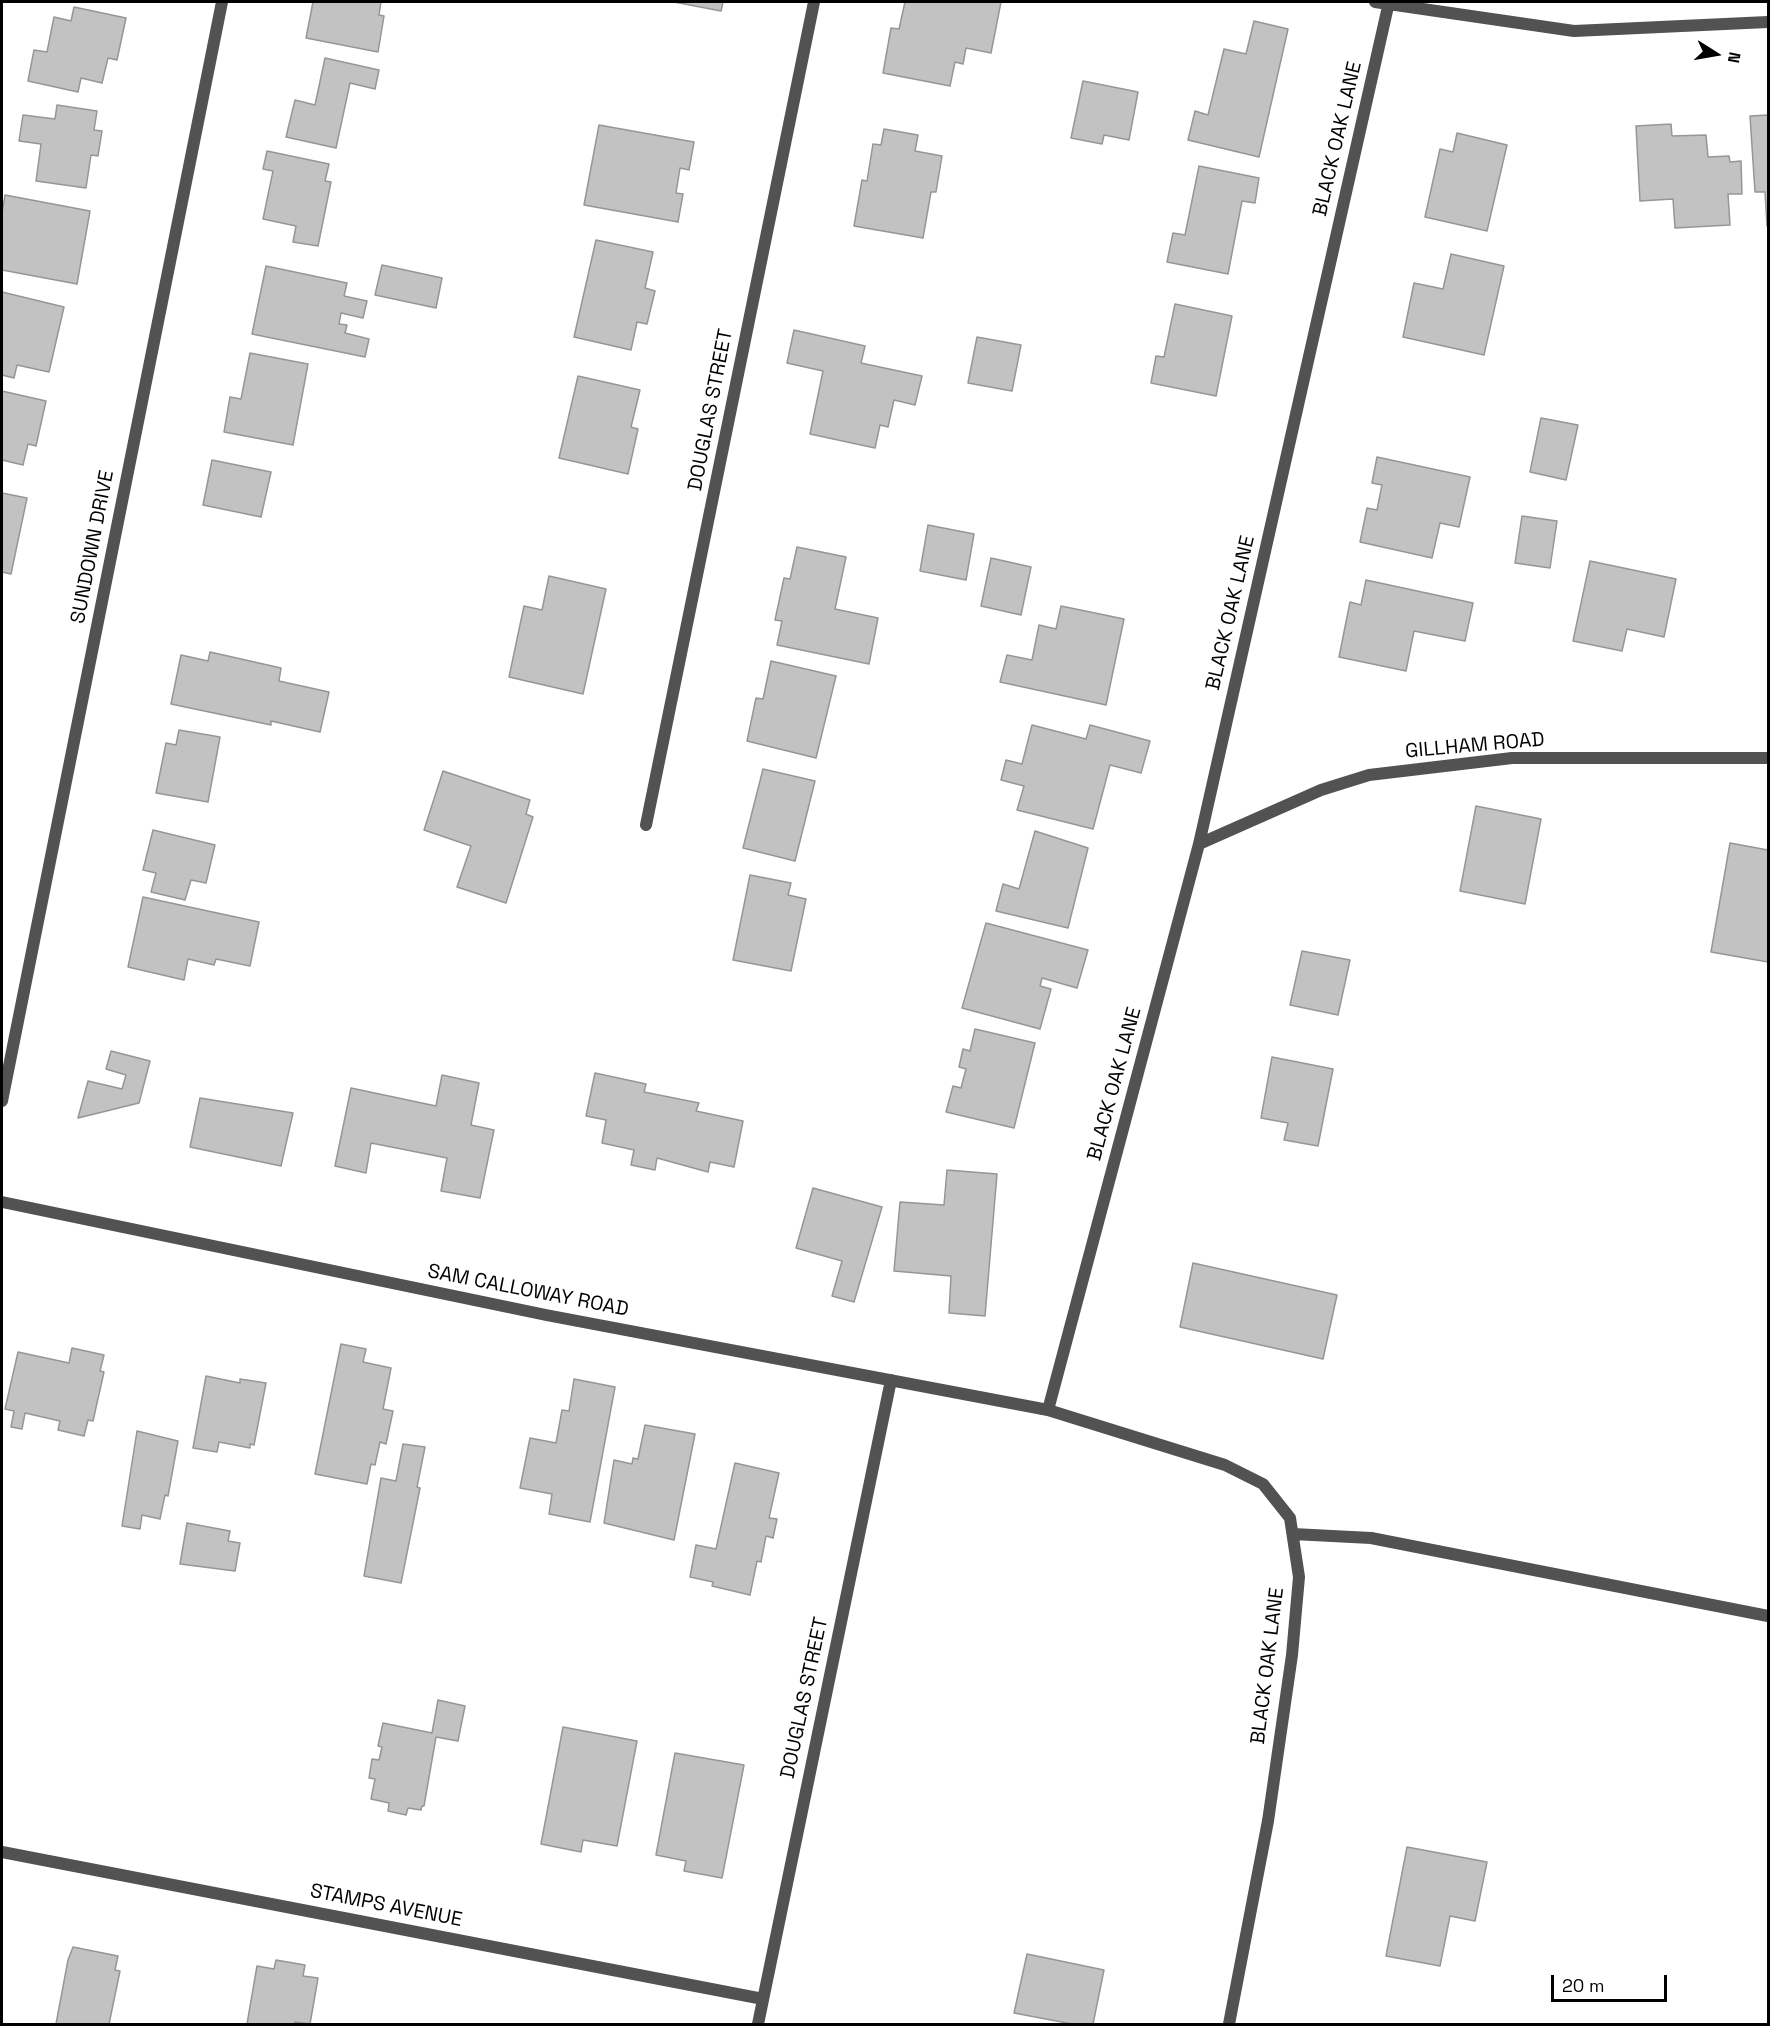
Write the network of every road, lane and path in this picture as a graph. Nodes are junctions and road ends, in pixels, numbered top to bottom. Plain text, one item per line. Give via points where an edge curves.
1 (222, 2) edge
2 (814, 2) edge
3 (1375, 2) edge
4 (1389, 3) edge
5 (1768, 22) edge
6 (1768, 758) edge
7 (646, 825) dead end
8 (1199, 844) junction
9 (2, 1101) edge
10 (2, 1202) edge
11 (891, 1380) junction
12 (1048, 1410) junction
13 (1293, 1534) junction
14 (1768, 1616) edge
15 (2, 1852) edge
16 (764, 1999) junction
17 (758, 2025) edge
18 (1229, 2025) edge

1 - 9 street, SUNDOWN DRIVE
2 - 7 street, DOUGLAS STREET
3 - 4 street
4 - 5 street via 1575,31
4 - 8 street, BLACK OAK LANE
6 - 8 street, GILLHAM ROAD via 1512,758 1369,776 1321,790
8 - 12 street, BLACK OAK LANE
10 - 11 street, SAM CALLOWAY ROAD via 546,1315
11 - 12 street, SAM CALLOWAY ROAD
11 - 16 street, DOUGLAS STREET
12 - 13 street, BLACK OAK LANE via 1225,1465 1263,1484 1290,1518
13 - 14 street via 1371,1538
13 - 18 street, BLACK OAK LANE via 1299,1576 1293,1655 1268,1821
15 - 16 street, STAMPS AVENUE
16 - 17 street, DOUGLAS STREET

